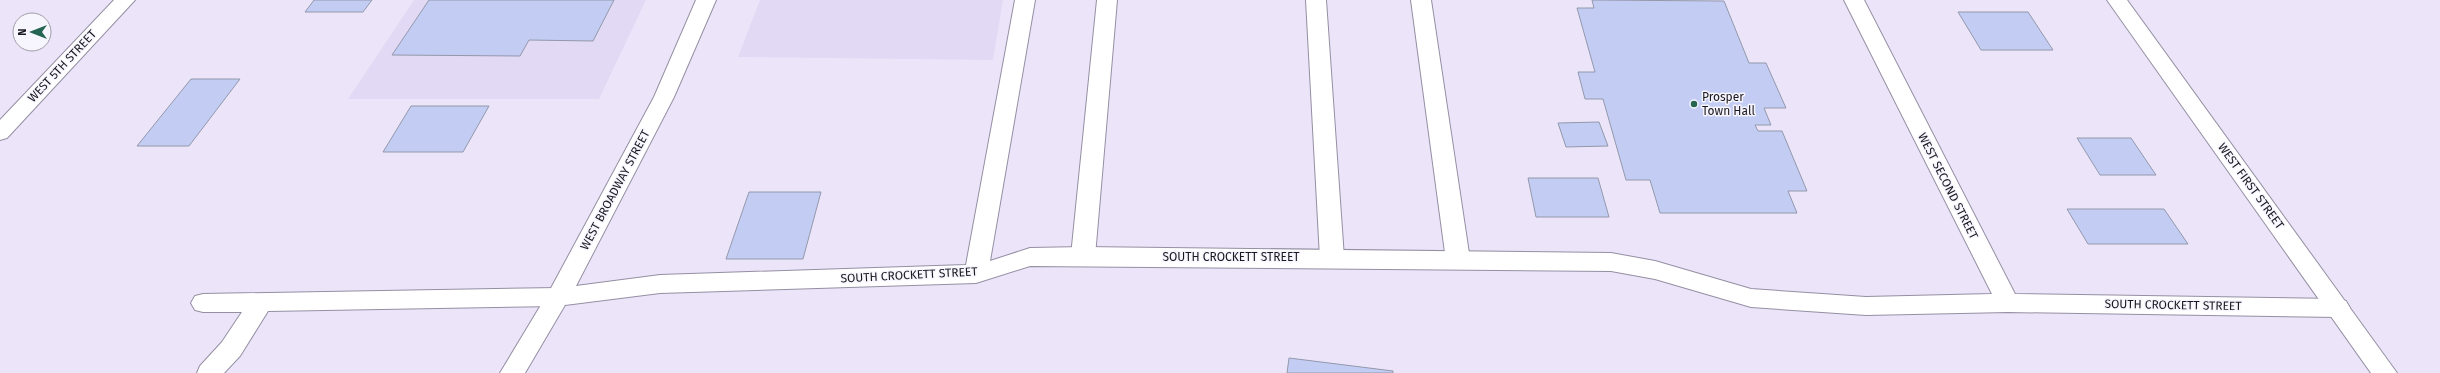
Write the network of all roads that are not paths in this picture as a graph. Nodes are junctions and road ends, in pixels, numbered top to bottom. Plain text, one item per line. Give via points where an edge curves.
1 (125, 0) edge
2 (706, 0) edge
3 (1025, 0) edge
4 (1107, 0) edge
5 (1316, 0) edge
6 (1421, 0) edge
7 (1854, 0) edge
8 (2118, 0) edge
9 (0, 133) edge
10 (1083, 256) junction
11 (1332, 258) junction
12 (1458, 260) junction
13 (976, 274) junction
14 (558, 298) junction
15 (261, 302) junction
16 (203, 303) dead end
17 (2008, 303) junction
18 (2338, 308) junction
19 (209, 373) edge
20 (512, 373) edge
21 (2384, 373) edge

1 - 9 street, WEST 5TH STREET
2 - 14 street, WEST BROADWAY STREET via 664,97
3 - 13 street
4 - 10 street
5 - 11 street
6 - 12 street
7 - 17 street, WEST SECOND STREET
8 - 18 street, WEST FIRST STREET
10 - 11 street, SOUTH CROCKETT STREET
10 - 13 street, SOUTH CROCKETT STREET via 1030,257
11 - 12 street, SOUTH CROCKETT STREET
12 - 17 street, SOUTH CROCKETT STREET via 1611,262 1655,270 1751,298 1866,306
13 - 14 street, SOUTH CROCKETT STREET via 660,284
14 - 15 street, SOUTH CROCKETT STREET
14 - 20 street, WEST BROADWAY STREET
15 - 16 street, SOUTH CROCKETT STREET
15 - 19 street via 231,349
17 - 18 street, SOUTH CROCKETT STREET
18 - 21 street, WEST FIRST STREET

